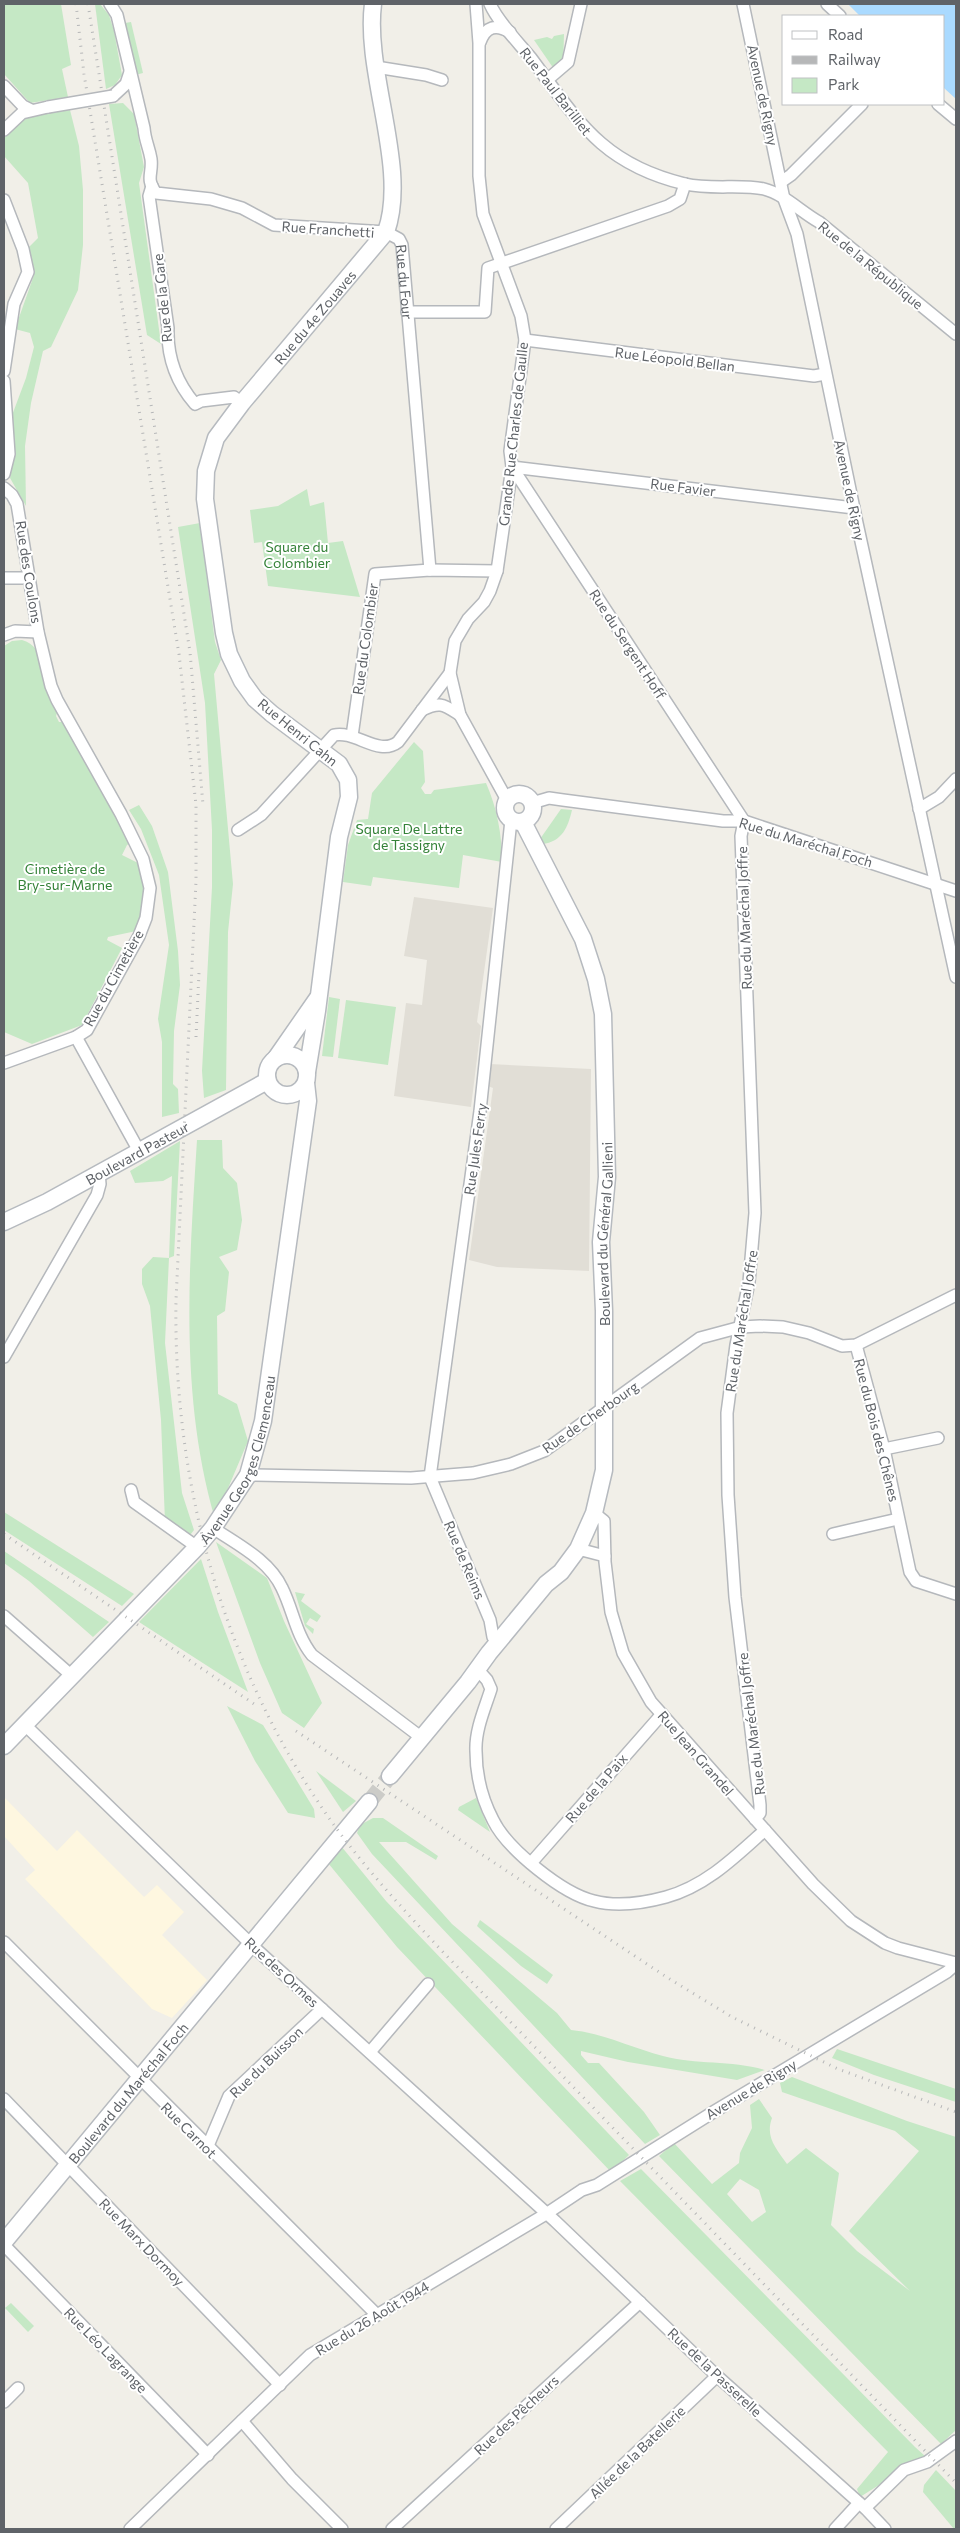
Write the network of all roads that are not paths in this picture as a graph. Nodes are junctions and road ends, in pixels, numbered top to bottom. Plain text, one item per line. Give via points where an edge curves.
1 (110, 4) edge
2 (373, 4) edge
3 (476, 4) edge
4 (490, 4) edge
5 (581, 4) edge
6 (744, 4) edge
7 (827, 4) edge
8 (839, 15) edge
9 (511, 32) junction
10 (480, 43) junction
11 (376, 67) junction
12 (130, 72) junction
13 (442, 80) dead end
14 (547, 80) junction
15 (4, 86) edge
16 (113, 96) junction
17 (137, 100) junction
18 (861, 105) edge
19 (939, 105) edge
20 (25, 110) junction
21 (956, 119) edge
22 (4, 130) edge
23 (781, 182) junction
24 (685, 184) junction
25 (152, 186) junction
26 (784, 199) junction
27 (4, 200) edge
28 (386, 232) junction
29 (500, 264) junction
30 (407, 312) junction
31 (956, 334) edge
32 (525, 340) junction
33 (4, 371) edge
34 (825, 374) junction
35 (4, 381) edge
36 (242, 402) junction
37 (512, 467) junction
38 (4, 474) edge
39 (4, 488) edge
40 (205, 499) joint
41 (854, 508) junction
42 (430, 570) junction
43 (497, 571) junction
44 (4, 578) edge
45 (28, 578) junction
46 (38, 632) junction
47 (4, 635) edge
48 (450, 673) junction
49 (420, 711) junction
50 (460, 715) junction
51 (352, 736) junction
52 (320, 750) junction
53 (956, 779) edge
54 (507, 800) junction
55 (532, 803) junction
56 (918, 809) junction
57 (517, 821) junction
58 (744, 821) junction
59 (238, 830) dead end
60 (935, 883) junction
61 (956, 891) edge
62 (956, 977) edge
63 (317, 999) junction
64 (76, 1037) junction
65 (276, 1058) junction
66 (4, 1063) edge
67 (307, 1077) junction
68 (267, 1081) junction
69 (288, 1096) junction
70 (304, 1123) junction
71 (138, 1151) junction
72 (99, 1173) junction
73 (4, 1222) edge
74 (956, 1295) edge
75 (740, 1327) junction
76 (856, 1345) junction
77 (4, 1357) edge
78 (604, 1408) junction
79 (938, 1438) dead end
80 (884, 1449) junction
81 (248, 1474) junction
82 (430, 1477) junction
83 (131, 1490) dead end
84 (594, 1513) junction
85 (898, 1519) junction
86 (213, 1528) junction
87 (833, 1534) dead end
88 (197, 1547) junction
89 (578, 1549) junction
90 (605, 1556) junction
91 (956, 1594) edge
92 (4, 1616) edge
93 (499, 1635) junction
94 (478, 1670) junction
95 (72, 1676) junction
96 (662, 1714) junction
97 (24, 1724) junction
98 (422, 1738) junction
99 (4, 1746) edge
100 (390, 1776) tunnel mouth
101 (369, 1802) tunnel mouth
102 (755, 1819) junction
103 (765, 1830) junction
104 (531, 1863) junction
105 (4, 1942) edge
106 (251, 1944) junction
107 (956, 1964) edge
108 (428, 1984) dead end
109 (322, 2010) junction
110 (370, 2052) junction
111 (139, 2079) junction
112 (4, 2099) edge
113 (207, 2148) junction
114 (67, 2164) junction
115 (546, 2214) junction
116 (4, 2244) edge
117 (640, 2302) junction
118 (377, 2315) junction
119 (717, 2376) junction
120 (280, 2385) junction
121 (18, 2388) dead end
122 (4, 2402) edge
123 (242, 2420) junction
124 (956, 2441) edge
125 (208, 2455) junction
126 (862, 2506) junction
127 (130, 2529) edge
128 (342, 2529) edge
129 (392, 2529) edge
130 (556, 2529) edge
131 (835, 2529) edge
132 (885, 2529) edge

1 - 12 street via 117,15
2 - 11 main road, Rue du Four via 371,33
3 - 10 street, Grande Rue Charles de Gaulle
4 - 9 street, Rue Paul Barilliet
5 - 14 street via 568,62
6 - 23 street, Avenue de Rigny
7 - 8 street
9 - 10 street, Rue Paul Barilliet via 490,27
9 - 14 street, Rue Paul Barilliet
10 - 29 street, Grande Rue Charles de Gaulle via 479,176 483,214
11 - 13 street
11 - 28 main road, Rue du Four via 393,195
12 - 16 street via 126,84
12 - 17 street
14 - 24 street, Rue Paul Barilliet via 592,137 615,155 641,169
15 - 20 street
16 - 17 street
16 - 20 street, bridge
17 - 25 street via 151,160 149,176
18 - 23 street
19 - 21 street
20 - 22 street
23 - 26 street, Avenue de Rigny
24 - 26 street, Rue Paul Barilliet via 764,189
24 - 29 street via 680,199 668,206
25 - 28 street, Rue Franchetti via 156,193 242,208 274,225
25 - 36 street, Rue de la Gare via 149,196 168,328 168,350 183,390 195,404 234,397
26 - 31 street, Rue de la République via 819,222
26 - 34 street, Avenue de Rigny via 796,234
27 - 33 street via 24,249 28,272 14,304
28 - 30 street, Rue du Four via 399,239 402,245
28 - 36 main road, Rue du 4e Zouaves
29 - 30 street via 488,268 485,312
29 - 32 street, Grande Rue Charles de Gaulle via 521,316
30 - 42 street, Rue du Four
32 - 34 street, Rue Léopold Bellan via 814,376
32 - 37 street, Grande Rue Charles de Gaulle via 510,451
34 - 41 street, Avenue de Rigny
35 - 38 street via 9,454
36 - 40 main road, Rue du 4e Zouaves via 216,438 206,471
37 - 41 street, Rue Favier
37 - 43 street, Grande Rue Charles de Gaulle
37 - 58 street, Rue du Sergent Hoff
39 - 45 street, Rue des Coulons via 17,504
40 - 52 main road, Rue Henri Cahn via 229,654 255,699
41 - 56 street, Avenue de Rigny
42 - 43 street, Rue du Colombier
42 - 51 street, Rue du Colombier via 373,576
43 - 48 street, Grande Rue Charles de Gaulle via 487,597 455,641
44 - 45 street
45 - 46 street, Rue des Coulons
46 - 47 street via 15,631
46 - 64 street, Rue du Cimetière via 57,700 121,814 143,859 150,888 146,918 138,936 87,1030
48 - 49 street
48 - 50 street
49 - 50 street via 435,704 444,705
49 - 51 street via 393,746 383,747
50 - 54 street
51 - 52 street via 334,735
52 - 59 street via 261,815
52 - 63 main road, Rue Henri Cahn via 345,771 350,788 339,837
53 - 56 street via 939,796
54 - 55 main road via 518,794 527,796
54 - 57 main road via 506,814
55 - 57 main road via 533,812
55 - 58 street, Rue du Maréchal Foch via 556,799
56 - 60 street, Avenue de Rigny
57 - 78 main road, Boulevard du Général Gallieni via 584,939 603,1014 606,1171 602,1242
57 - 82 street, Rue Jules Ferry
58 - 60 street, Rue du Maréchal Foch
58 - 75 street, Rue du Maréchal Joffre via 741,836 755,1213
60 - 61 street, Rue du Maréchal Foch
60 - 62 street, Avenue de Rigny
63 - 65 main road
63 - 67 main road, Avenue Georges Clemenceau
64 - 66 street
64 - 71 street, Rue du Cimetière
65 - 67 main road via 295,1057 305,1066
65 - 68 main road via 268,1068
67 - 69 main road via 299,1092
67 - 70 main road, Avenue Georges Clemenceau via 308,1102
68 - 69 main road via 275,1092
68 - 71 main road, Boulevard Pasteur
69 - 70 main road via 297,1105
70 - 81 main road, Avenue Georges Clemenceau via 263,1421
71 - 72 main road, Boulevard Pasteur
72 - 73 main road, Boulevard Pasteur
72 - 77 street via 96,1195
74 - 76 street, Rue du Bois des Chênes
75 - 76 street, Rue de Cherbourg via 783,1327 842,1346
75 - 78 street, Rue de Cherbourg via 700,1338
75 - 102 street, Rue du Maréchal Joffre via 726,1413 728,1495 735,1597 760,1805 760,1813
76 - 80 street, Rue du Bois des Chênes
78 - 82 street, Rue de Cherbourg via 544,1451 511,1464 473,1473
78 - 84 main road, Boulevard du Général Gallieni via 604,1470
79 - 80 street
80 - 85 street, Rue du Bois des Chênes
81 - 82 street, Rue de Cherbourg
81 - 86 main road, Avenue Georges Clemenceau
82 - 93 street, Rue de Reims via 486,1612
83 - 88 street via 134,1502
84 - 89 main road, Boulevard du Général Gallieni
84 - 90 street, Rue Jean Grandel via 604,1521
85 - 87 street
85 - 91 street, Rue du Bois des Chênes via 910,1572 916,1581
86 - 88 main road, Avenue Georges Clemenceau
86 - 98 street via 266,1564 283,1590 301,1640 312,1655
88 - 95 main road, Avenue Georges Clemenceau
89 - 90 street
89 - 93 main road, Boulevard du Général Gallieni via 561,1572
90 - 96 street, Rue Jean Grandel via 611,1612 623,1653 651,1702
92 - 95 street
93 - 94 main road, Boulevard du Général Gallieni
94 - 98 main road, Boulevard du Général Gallieni
94 - 104 street via 492,1689 479,1728 476,1749 482,1791 500,1833
95 - 97 main road, Avenue Georges Clemenceau
96 - 102 street, Rue Jean Grandel
96 - 104 street, Rue de la Paix
97 - 99 main road, Avenue Georges Clemenceau
97 - 106 street, Rue des Ormes
98 - 100 main road, Boulevard du Général Gallieni
101 - 106 main road
102 - 103 street, Rue Jean Grandel
103 - 104 street via 709,1879 650,1901 614,1903 584,1898 560,1886
103 - 107 street, Rue Jean Grandel via 826,1897 863,1930 898,1948
105 - 111 street, Rue Carnot
106 - 109 street, Rue des Ormes
106 - 111 main road, Boulevard du Maréchal Foch
107 - 115 street, Avenue de Rigny
108 - 110 street
109 - 110 street, Rue des Ormes
109 - 113 street, Rue du Buisson via 229,2096
110 - 115 street, Rue des Ormes
111 - 113 street, Rue Carnot
111 - 114 main road, Boulevard du Maréchal Foch
112 - 114 street, Rue Marx Dormoy
113 - 118 street, Rue Carnot
114 - 116 main road, Boulevard du Maréchal Foch
114 - 120 street, Rue Marx Dormoy
115 - 117 street, Rue de la Passerelle
115 - 118 street, Rue du 26 Août 1944
116 - 125 street, Rue Léo Lagrange
117 - 119 street, Rue de la Passerelle
117 - 129 street, Rue des Pêcheurs
118 - 120 street, Rue du 26 Août 1944 via 310,2354
119 - 126 street, Rue de la Passerelle
119 - 130 street, Allée de la Batellerie
120 - 123 street, Rue du 26 Août 1944
121 - 122 street
123 - 125 street, Rue du 26 Août 1944
123 - 128 street via 292,2479
124 - 126 street via 927,2462 904,2470
125 - 127 street, Rue du 26 Août 1944
126 - 131 street
126 - 132 street, Rue de la Passerelle

